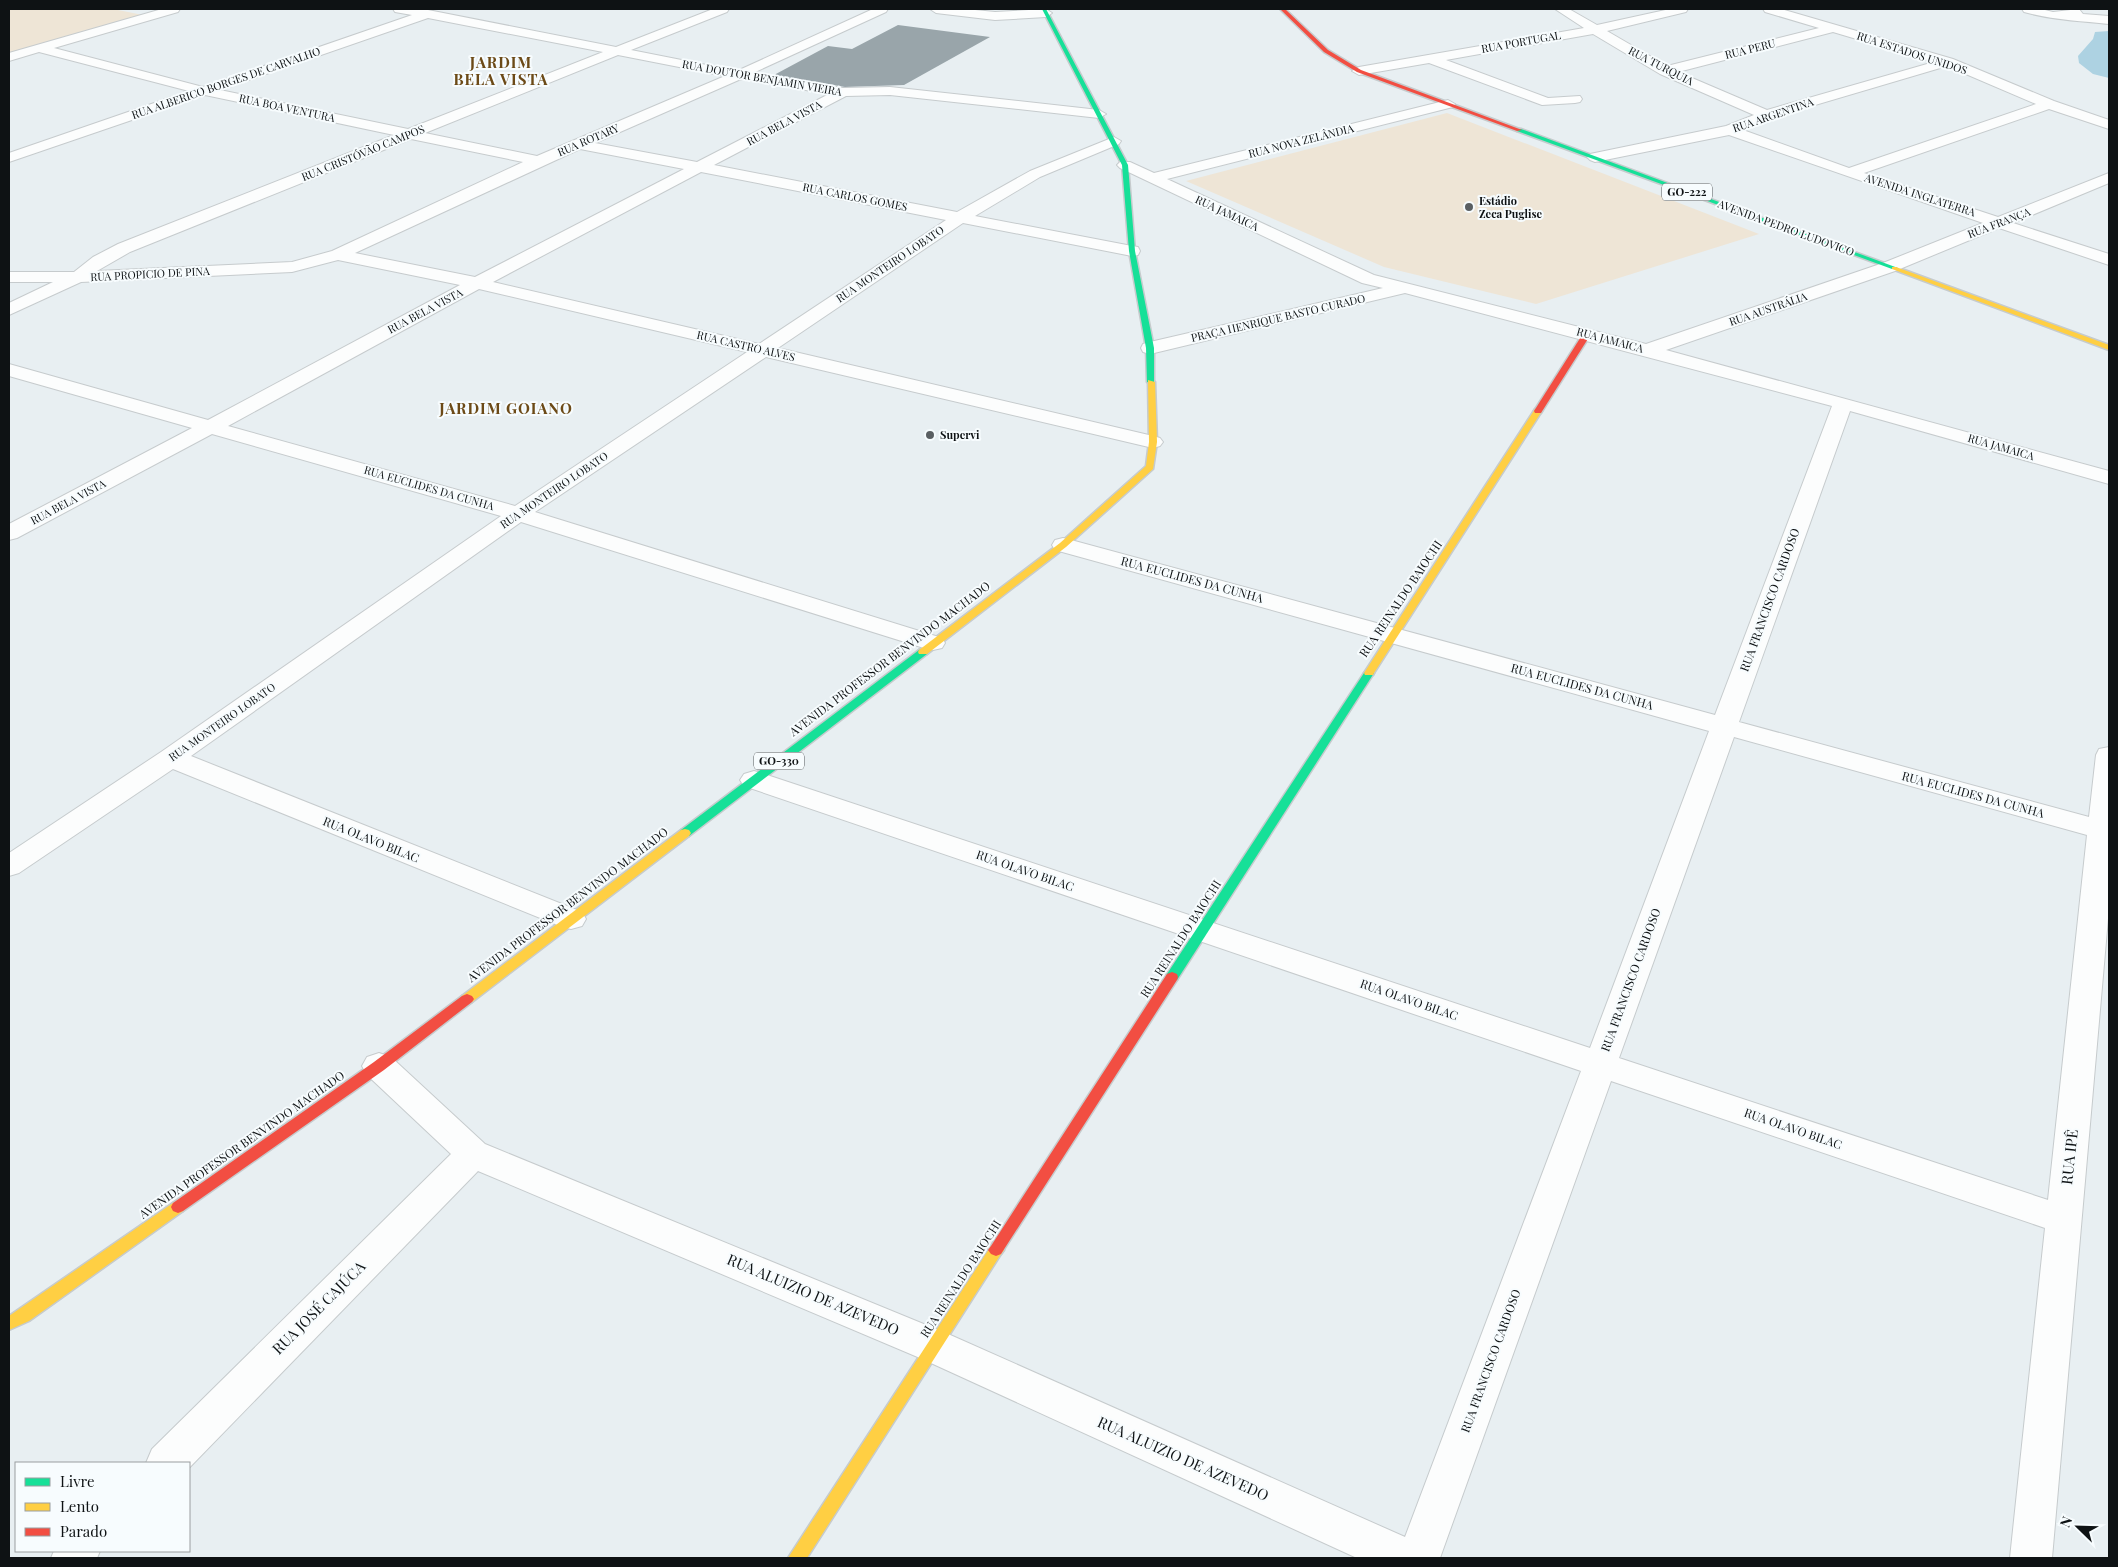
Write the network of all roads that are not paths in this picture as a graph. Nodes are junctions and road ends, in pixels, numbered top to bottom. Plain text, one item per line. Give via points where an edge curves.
1 (174, 9) edge
2 (400, 9) edge
3 (444, 9) edge
4 (723, 9) edge
5 (882, 9) edge
6 (936, 9) edge
7 (1282, 9) edge
8 (1561, 9) edge
9 (1682, 9) edge
10 (1769, 9) edge
11 (2026, 9) edge
12 (1045, 11) edge
13 (2072, 12) edge
14 (426, 15) junction
15 (2109, 16) edge
16 (2109, 20) edge
17 (1834, 28) junction
18 (1593, 30) junction
19 (38, 48) junction
20 (616, 52) junction
21 (9, 57) edge
22 (1430, 59) junction
23 (1948, 62) junction
24 (1665, 71) junction
25 (1359, 72) junction
26 (739, 75) junction
27 (204, 91) junction
28 (843, 92) junction
29 (1575, 98) dead end
30 (1448, 104) junction
31 (2049, 104) junction
32 (1099, 114) junction
33 (1766, 115) junction
34 (2109, 125) edge
35 (1730, 130) junction
36 (407, 134) junction
37 (1114, 141) junction
38 (579, 144) junction
39 (9, 158) edge
40 (1595, 158) junction
41 (538, 161) junction
42 (1125, 165) junction
43 (700, 168) junction
44 (1849, 172) junction
45 (1153, 178) junction
46 (2109, 178) edge
47 (2090, 187) junction
48 (2109, 193) edge
49 (961, 217) junction
50 (2001, 222) junction
51 (1132, 251) junction
52 (338, 255) junction
53 (2109, 260) edge
54 (1889, 266) junction
55 (292, 267) joint
56 (9, 277) edge
57 (78, 277) junction
58 (477, 283) junction
59 (1406, 288) junction
60 (9, 310) edge
61 (1587, 334) junction
62 (1150, 348) junction
63 (2109, 348) edge
64 (762, 349) junction
65 (1648, 350) junction
66 (9, 370) edge
67 (1843, 403) junction
68 (212, 426) junction
69 (1153, 442) junction
70 (2109, 478) edge
71 (518, 514) junction
72 (9, 533) edge
73 (1063, 545) junction
74 (1393, 635) junction
75 (933, 643) junction
76 (1724, 726) junction
77 (2109, 755) edge
78 (171, 758) junction
79 (754, 780) junction
80 (2102, 830) junction
81 (9, 866) edge
82 (571, 919) junction
83 (1202, 931) junction
84 (1600, 1064) junction
85 (378, 1066) junction
86 (472, 1154) junction
87 (2064, 1220) junction
88 (9, 1323) edge
89 (934, 1346) junction
90 (167, 1462) edge
91 (797, 1558) edge
92 (1404, 1558) edge
93 (1419, 1558) edge
94 (2031, 1558) edge

1 - 19 street
2 - 14 street, RUA DOUTOR BENJAMIN VIEIRA
3 - 14 street, RUA ALBERICO BORGES DE CARVALHO
4 - 20 street, RUA CRISTÓVÃO CAMPOS
5 - 26 street, RUA ROTARY
6 - 12 street via 995,16
7 - 25 main road, AVENIDA PEDRO LUDOVICO / GO-222 via 1326,51
8 - 18 street, RUA TURQUIA
9 - 18 street, RUA PORTUGAL
10 - 17 street, RUA ESTADOS UNIDOS
11 - 13 street via 2044,15
12 - 32 main road, AVENIDA PROFESSOR BENVINDO MACHADO / GO-330
13 - 15 street
13 - 16 street
14 - 20 street, RUA DOUTOR BENJAMIN VIEIRA
14 - 27 street, RUA ALBERICO BORGES DE CARVALHO
17 - 23 street, RUA ESTADOS UNIDOS
17 - 24 street, RUA PERU
18 - 22 street, RUA PORTUGAL
18 - 24 street, RUA TURQUIA
19 - 21 street
19 - 27 street, RUA BOA VENTURA
20 - 26 street, RUA DOUTOR BENJAMIN VIEIRA
20 - 36 street, RUA CRISTÓVÃO CAMPOS
22 - 25 street, RUA PORTUGAL
22 - 29 street via 1547,102
23 - 31 street, RUA ESTADOS UNIDOS
23 - 33 street, RUA ARGENTINA
24 - 33 street, RUA TURQUIA
25 - 30 main road, AVENIDA PEDRO LUDOVICO / GO-222
26 - 28 street, RUA DOUTOR BENJAMIN VIEIRA
26 - 38 street, RUA ROTARY
27 - 36 street, RUA BOA VENTURA
27 - 39 street, RUA ALBERICO BORGES DE CARVALHO
28 - 32 street, RUA DOUTOR BENJAMIN VIEIRA via 890,91
28 - 43 street, RUA BELA VISTA
30 - 40 main road, AVENIDA PEDRO LUDOVICO / GO-222
30 - 45 street, RUA NOVA ZELÂNDIA
31 - 34 street, RUA ESTADOS UNIDOS
31 - 44 street
32 - 37 main road, AVENIDA PROFESSOR BENVINDO MACHADO / GO-330
33 - 35 street, RUA ARGENTINA
35 - 40 street, RUA ARGENTINA
35 - 44 street, AVENIDA INGLATERRA
36 - 41 street, RUA BOA VENTURA
36 - 57 street, RUA CRISTÓVÃO CAMPOS via 124,248
37 - 42 main road, AVENIDA PROFESSOR BENVINDO MACHADO / GO-330
37 - 49 street, RUA MONTEIRO LOBATO via 1035,174
38 - 41 street, RUA ROTARY
38 - 43 street, RUA CARLOS GOMES
40 - 54 main road, AVENIDA PEDRO LUDOVICO / GO-222
41 - 52 street, RUA ROTARY
42 - 45 street, RUA JAMAICA
42 - 51 main road, AVENIDA PROFESSOR BENVINDO MACHADO / GO-330
43 - 49 street, RUA CARLOS GOMES
43 - 58 street, RUA BELA VISTA
44 - 50 street, AVENIDA INGLATERRA
45 - 59 street, RUA JAMAICA via 1368,279
46 - 47 street, RUA FRANÇA
47 - 48 street
47 - 50 street, RUA FRANÇA
49 - 51 street, RUA CARLOS GOMES
49 - 64 street, RUA MONTEIRO LOBATO
50 - 53 street, AVENIDA INGLATERRA
50 - 54 street, RUA FRANÇA
51 - 62 main road, AVENIDA PROFESSOR BENVINDO MACHADO / GO-330
52 - 55 street, RUA ROTARY
52 - 58 street, RUA CASTRO ALVES
54 - 63 main road, AVENIDA PEDRO LUDOVICO / GO-222
54 - 65 street, RUA AUSTRÁLIA
55 - 57 street, RUA PROPICIO DE PINA
56 - 57 street, RUA PROPICIO DE PINA
57 - 60 street, RUA CRISTÓVÃO CAMPOS
58 - 64 street, RUA CASTRO ALVES
58 - 68 street, RUA BELA VISTA
59 - 61 street, RUA JAMAICA
59 - 62 street, PRAÇA HENRIQUE BASTO CURADO
61 - 65 street, RUA JAMAICA
61 - 74 main road, RUA REINALDO BAIOCHI
62 - 69 main road, AVENIDA PROFESSOR BENVINDO MACHADO / GO-330
64 - 69 street, RUA CASTRO ALVES
64 - 71 street, RUA MONTEIRO LOBATO
65 - 67 street, RUA JAMAICA
66 - 68 street, RUA EUCLIDES DA CUNHA
67 - 70 street, RUA JAMAICA
67 - 76 street, RUA FRANCISCO CARDOSO
68 - 71 street, RUA EUCLIDES DA CUNHA
68 - 72 street, RUA BELA VISTA
69 - 73 main road, AVENIDA PROFESSOR BENVINDO MACHADO / GO-330 via 1150,466
71 - 75 street, RUA EUCLIDES DA CUNHA
71 - 78 street, RUA MONTEIRO LOBATO
73 - 74 street, RUA EUCLIDES DA CUNHA
73 - 75 main road, AVENIDA PROFESSOR BENVINDO MACHADO / GO-330
74 - 76 street, RUA EUCLIDES DA CUNHA
74 - 83 main road, RUA REINALDO BAIOCHI
75 - 79 main road, AVENIDA PROFESSOR BENVINDO MACHADO / GO-330
76 - 80 street, RUA EUCLIDES DA CUNHA
76 - 84 street, RUA FRANCISCO CARDOSO
77 - 80 street, RUA IPÊ
78 - 81 street, RUA MONTEIRO LOBATO
78 - 82 street, RUA OLAVO BILAC
79 - 82 main road, AVENIDA PROFESSOR BENVINDO MACHADO / GO-330
79 - 83 street, RUA OLAVO BILAC
80 - 87 street, RUA IPÊ
82 - 85 main road, AVENIDA PROFESSOR BENVINDO MACHADO / GO-330
83 - 84 street, RUA OLAVO BILAC
83 - 89 main road, RUA REINALDO BAIOCHI
84 - 87 street, RUA OLAVO BILAC
84 - 93 street, RUA FRANCISCO CARDOSO
85 - 86 street, RUA ALUIZIO DE AZEVEDO
85 - 88 main road, AVENIDA PROFESSOR BENVINDO MACHADO / GO-330
86 - 89 street, RUA ALUIZIO DE AZEVEDO
86 - 90 street, RUA JOSÉ CAJÚCA
87 - 94 street, RUA IPÊ
89 - 91 main road, RUA REINALDO BAIOCHI
89 - 92 street, RUA ALUIZIO DE AZEVEDO

